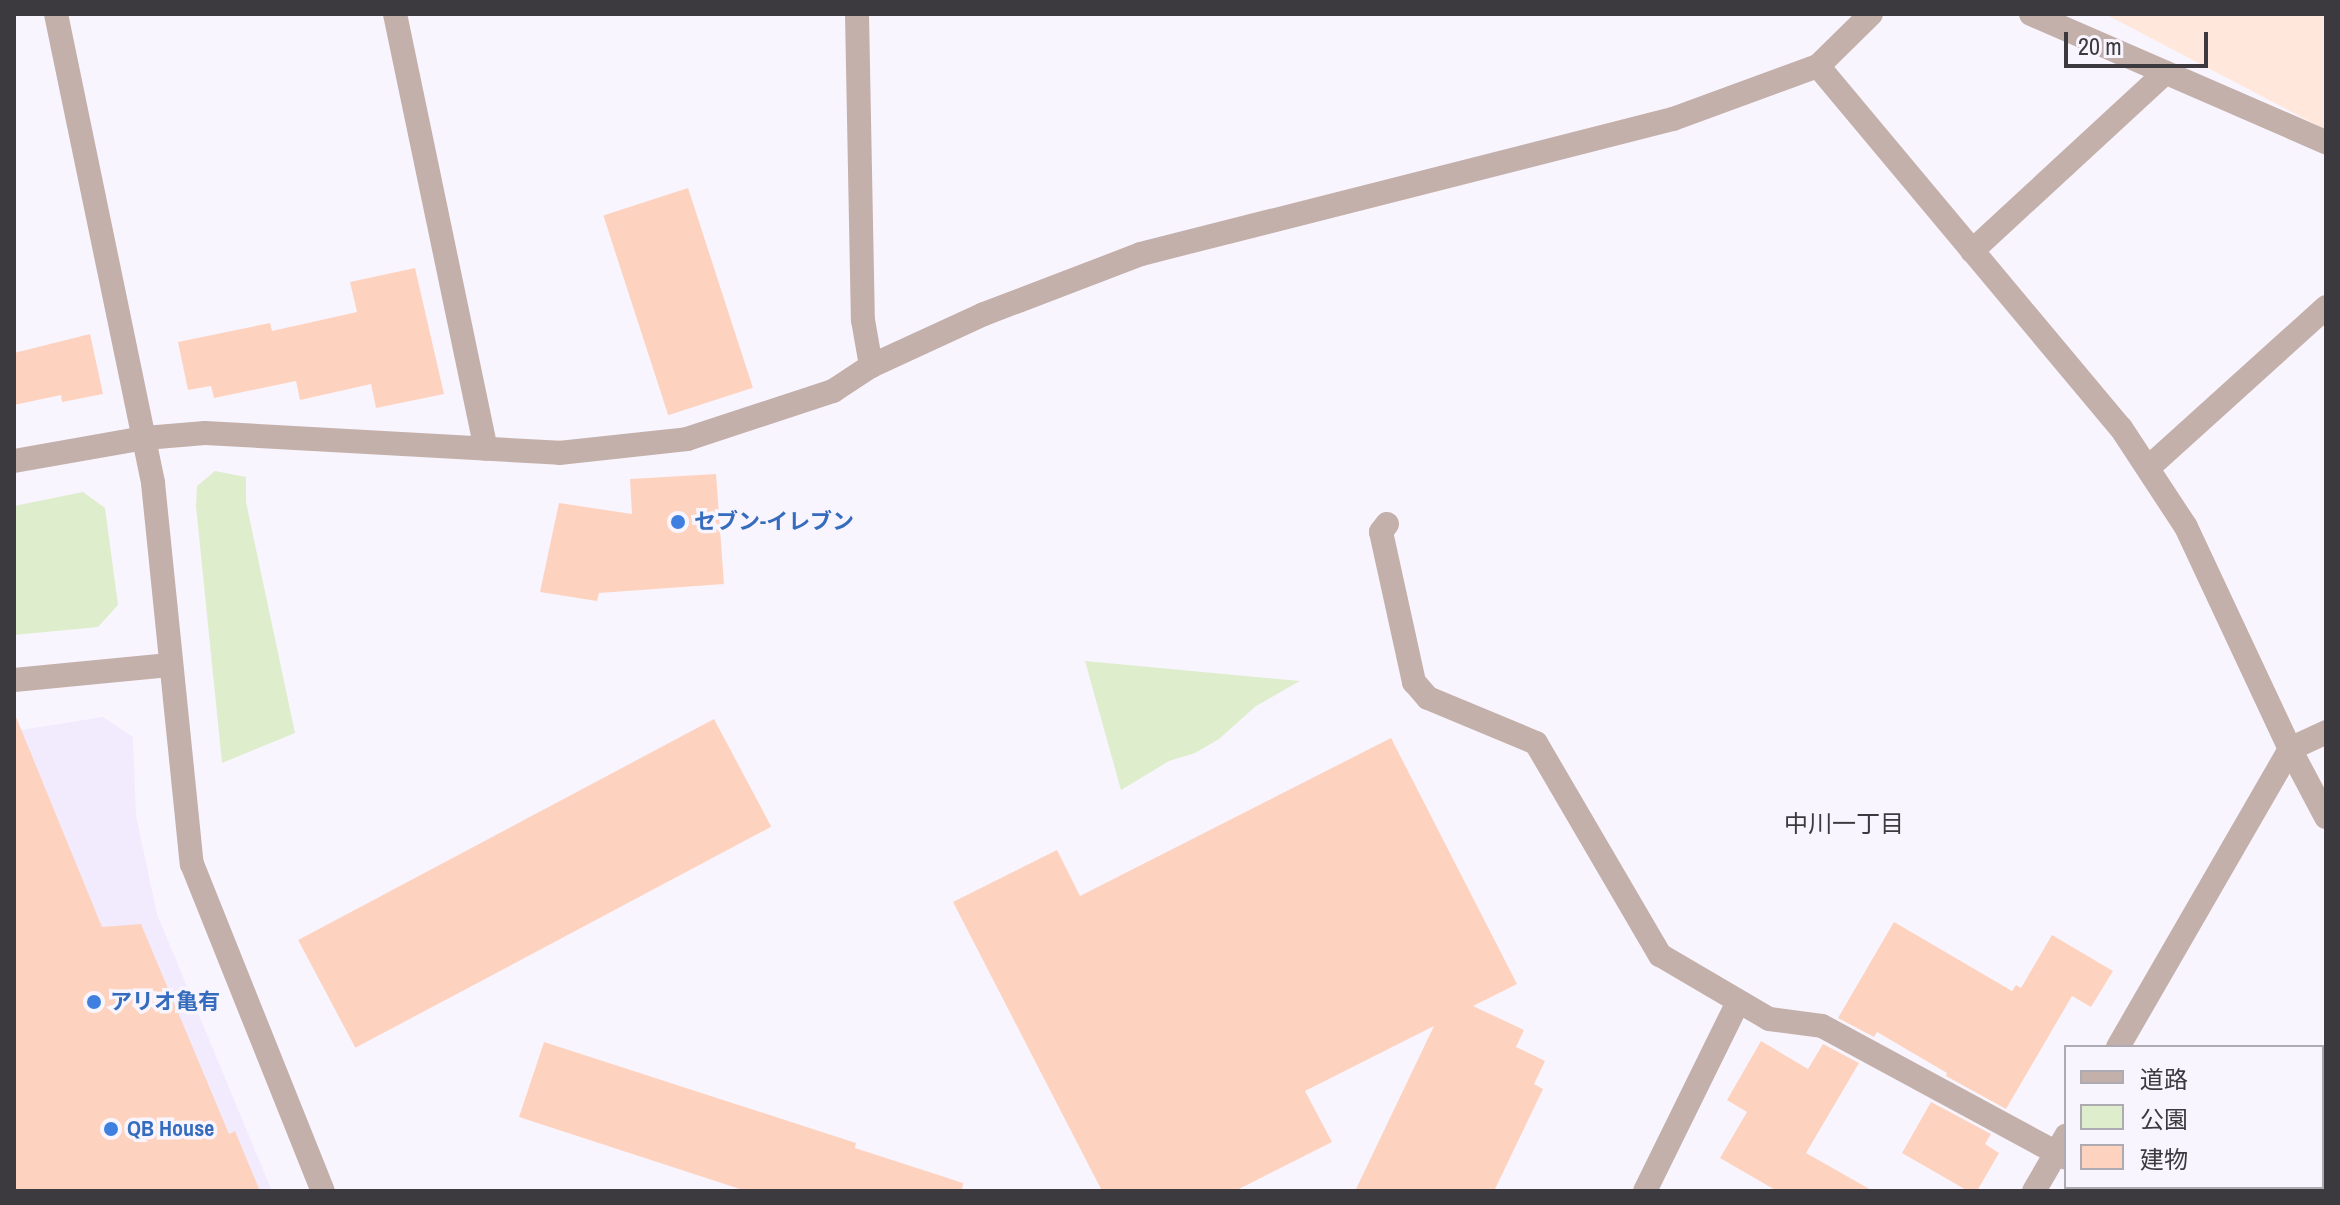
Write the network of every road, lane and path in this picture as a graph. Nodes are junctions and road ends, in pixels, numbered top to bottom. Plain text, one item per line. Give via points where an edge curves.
1 (56, 14) edge
2 (395, 14) edge
3 (857, 14) edge
4 (1871, 14) edge
5 (2031, 14) edge
6 (1818, 66) junction
7 (2165, 73) junction
8 (2326, 142) edge
9 (1972, 251) junction
10 (2326, 307) edge
11 (871, 366) junction
12 (145, 438) junction
13 (486, 449) junction
14 (14, 461) edge
15 (2148, 468) junction
16 (1387, 524) dead end
17 (169, 665) junction
18 (14, 680) edge
19 (2326, 732) edge
20 (2290, 749) junction
21 (2326, 817) edge
22 (1738, 1002) junction
23 (2119, 1045) edge
24 (2063, 1149) edge
25 (323, 1191) edge
26 (1645, 1191) edge
27 (2034, 1191) edge

1 - 12 street
2 - 13 street
3 - 11 street via 863,320
4 - 6 street
5 - 7 street
6 - 9 street
6 - 11 street via 1673,119 1141,254 984,314
7 - 8 street
7 - 9 street
9 - 15 street via 2121,428
10 - 15 street
11 - 13 street via 833,391 687,439 559,453
12 - 13 street via 205,433
12 - 14 street
12 - 17 street
15 - 20 street via 2186,527
16 - 22 street via 1381,532 1414,682 1428,698 1536,743 1660,955
17 - 18 street
17 - 25 street via 192,864
19 - 20 street
20 - 21 street
20 - 23 street
22 - 24 street via 1769,1019 1822,1026
22 - 26 street
24 - 27 street

